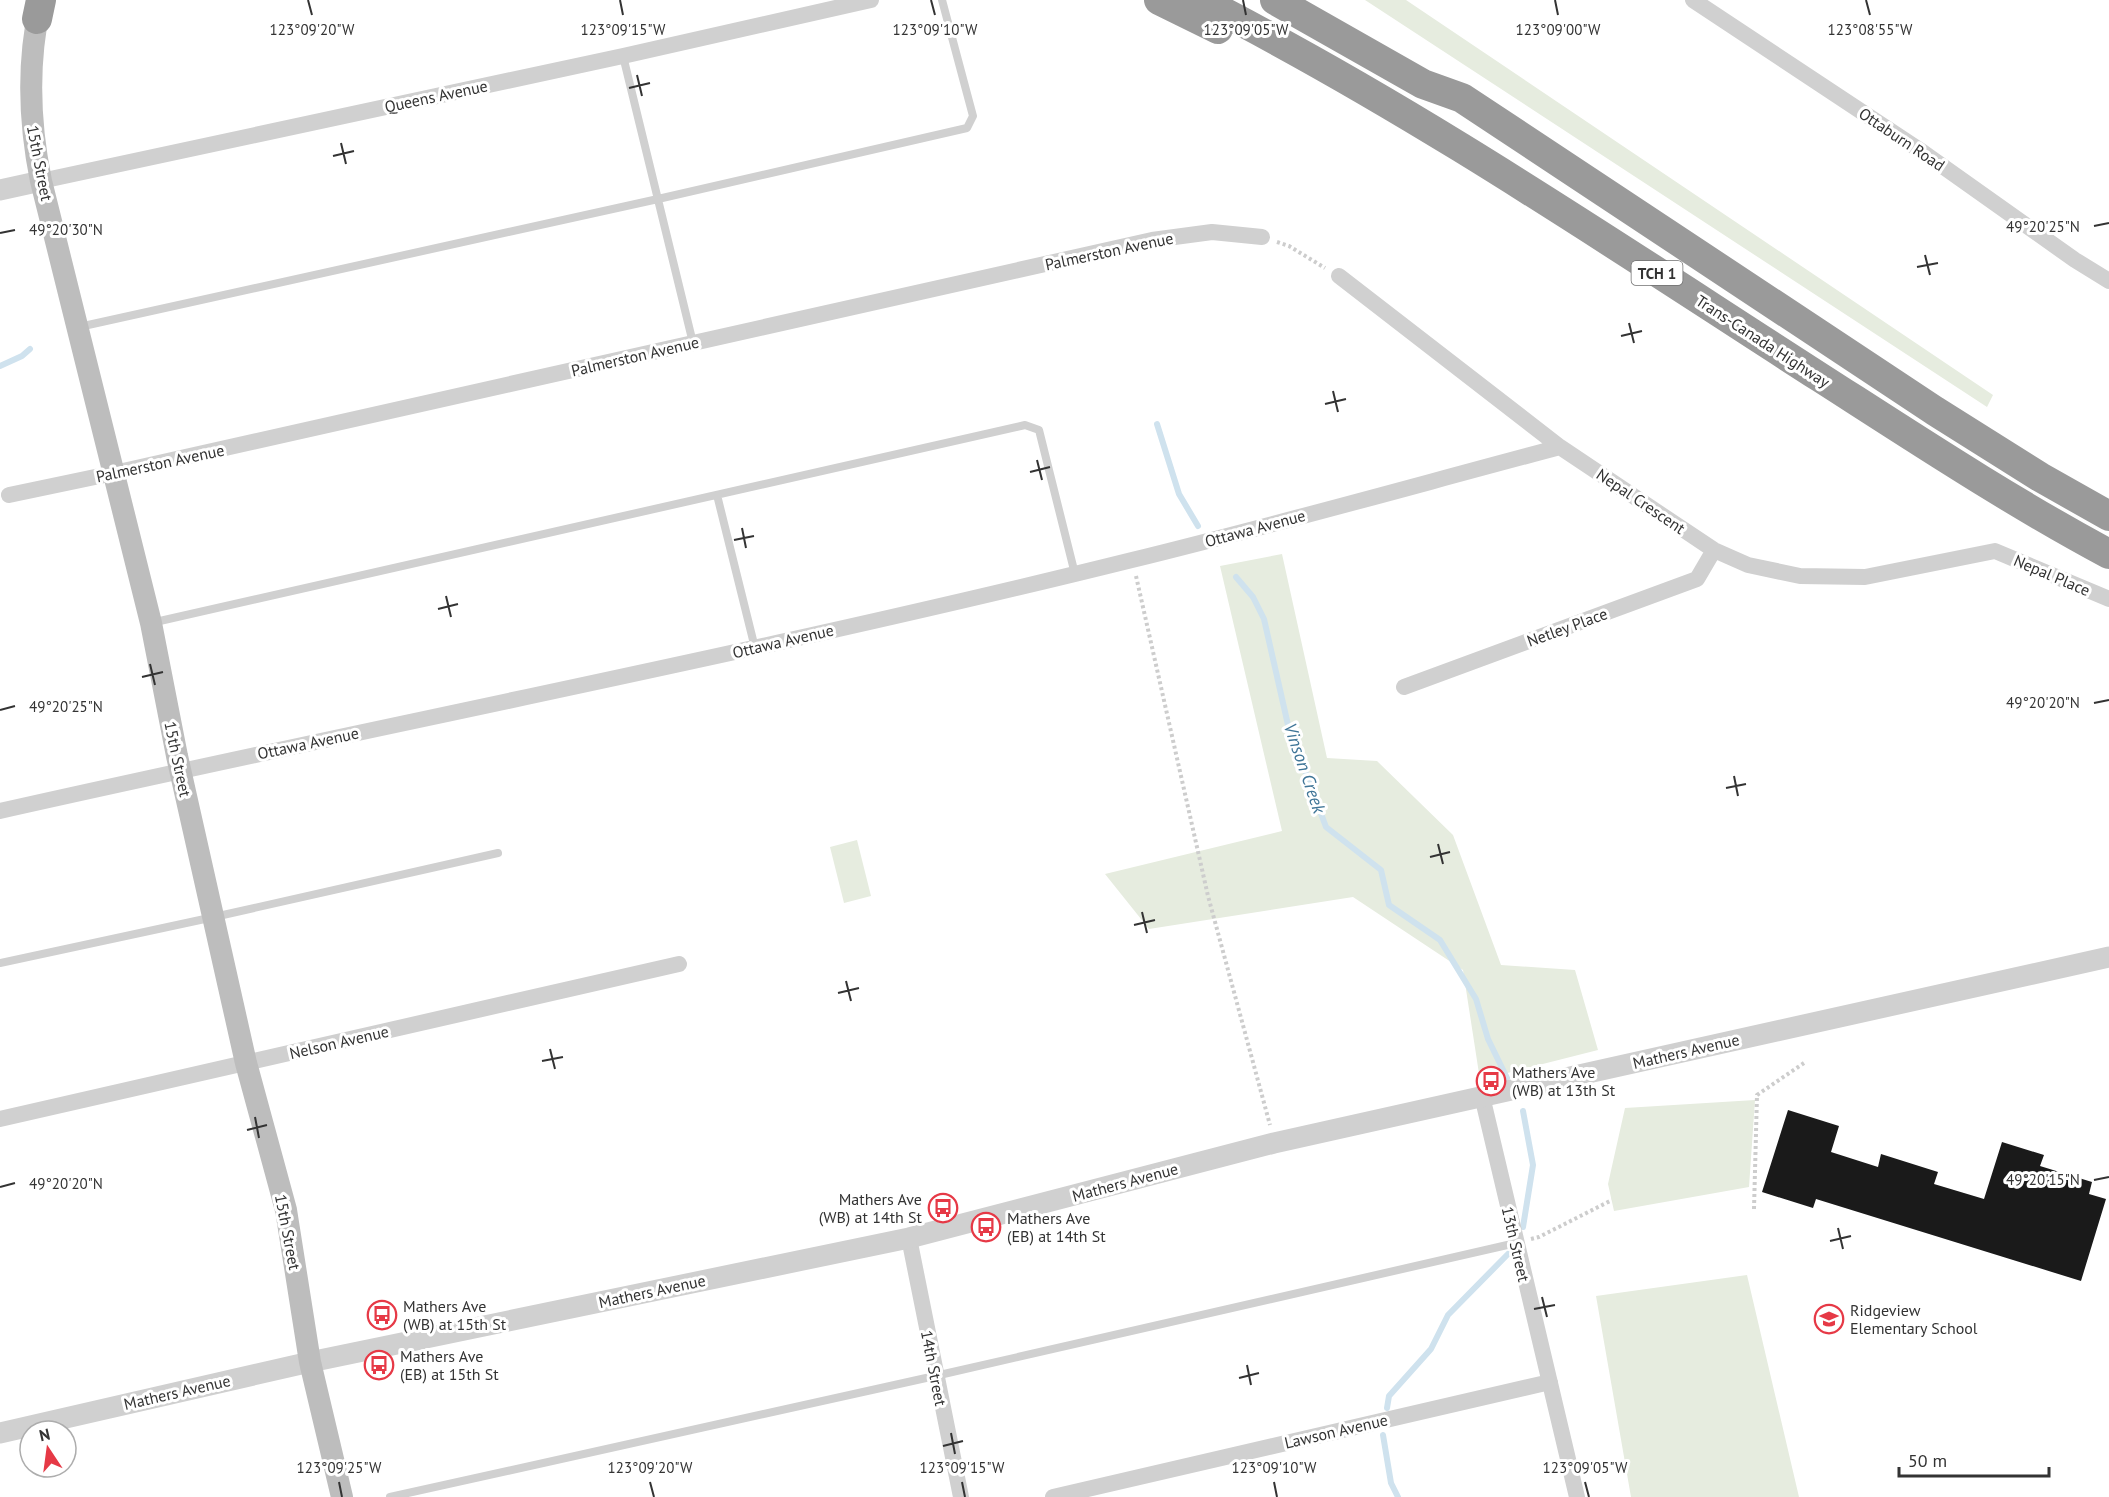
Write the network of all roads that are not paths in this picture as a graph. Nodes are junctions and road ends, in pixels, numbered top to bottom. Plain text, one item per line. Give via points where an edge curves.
1 (871, 0) edge
2 (942, 0) edge
3 (1159, 0) edge
4 (1200, 0) edge
5 (1275, 0) edge
6 (1317, 0) edge
7 (1693, 0) edge
8 (43, 5) edge
9 (623, 56) junction
10 (1462, 98) junction
11 (1512, 179) junction
12 (41, 181) junction
13 (0, 190) edge
14 (658, 199) junction
15 (1262, 237) road end
16 (1339, 276) road end
17 (2109, 281) edge
18 (78, 327) junction
19 (693, 343) junction
20 (1560, 447) junction
21 (114, 473) junction
22 (9, 495) dead end
23 (717, 495) junction
24 (2109, 516) edge
25 (1714, 549) junction
26 (1995, 551) joint
27 (2109, 554) edge
28 (1075, 574) junction
29 (2109, 600) edge
30 (151, 623) junction
31 (755, 648) junction
32 (1404, 687) dead end
33 (180, 770) junction
34 (0, 811) edge
35 (498, 853) dead end
36 (214, 917) junction
37 (2109, 957) edge
38 (0, 963) edge
39 (679, 964) dead end
40 (246, 1063) junction
41 (1482, 1096) junction
42 (0, 1119) edge
43 (909, 1238) junction
44 (1516, 1243) junction
45 (310, 1362) junction
46 (935, 1376) junction
47 (1550, 1382) junction
48 (0, 1432) edge
49 (342, 1497) edge
50 (390, 1497) edge
51 (961, 1497) edge
52 (1053, 1497) edge
53 (1577, 1497) edge

1 - 9 street, Queens Avenue
2 - 14 lane via 973,116 967,128
3 - 11 highway
4 - 11 highway, Trans-Canada Highway / TCH 1 via 1352,82
5 - 10 highway, TCH 1 via 1423,84
6 - 10 highway
7 - 17 street, Ottaburn Road
8 - 12 main road, 15th Street via 30,90
9 - 12 street, Queens Avenue
9 - 14 lane
10 - 24 highway, TCH 1 via 1935,411
11 - 27 highway, Trans-Canada Highway / TCH 1 via 1970,473
12 - 13 street, Queens Avenue
12 - 18 main road, 15th Street
14 - 18 lane
14 - 19 lane
15 - 19 street, Palmerston Avenue via 1212,232 1152,240
16 - 20 street, Nepal Crescent
18 - 21 main road, 15th Street
19 - 21 street, Palmerston Avenue
20 - 25 street, Nepal Crescent
20 - 28 street, Ottawa Avenue
21 - 22 street, Palmerston Avenue
21 - 30 main road, 15th Street
23 - 28 lane via 1025,425 1039,430
23 - 30 lane
23 - 31 lane
25 - 26 street, Nepal Crescent via 1748,565 1800,576 1865,577
25 - 32 street, Netley Place via 1697,579
26 - 29 street, Nepal Place
28 - 31 street, Ottawa Avenue
30 - 33 main road, 15th Street
31 - 33 street, Ottawa Avenue
33 - 34 street, Ottawa Avenue
33 - 36 main road, 15th Street
35 - 36 lane
36 - 38 lane
36 - 40 main road, 15th Street
37 - 41 street, Mathers Avenue
39 - 40 street, Nelson Avenue
40 - 42 street, Nelson Avenue
40 - 45 main road, 15th Street via 286,1210
41 - 43 street, Mathers Avenue via 1274,1143
41 - 44 street, 13th Street
43 - 45 street, Mathers Avenue
43 - 46 street, 14th Street
44 - 46 lane
44 - 47 street, 13th Street
45 - 48 street, Mathers Avenue
45 - 49 main road, 15th Street
46 - 50 lane
46 - 51 street, 14th Street
47 - 52 street, Lawson Avenue
47 - 53 street, 13th Street

